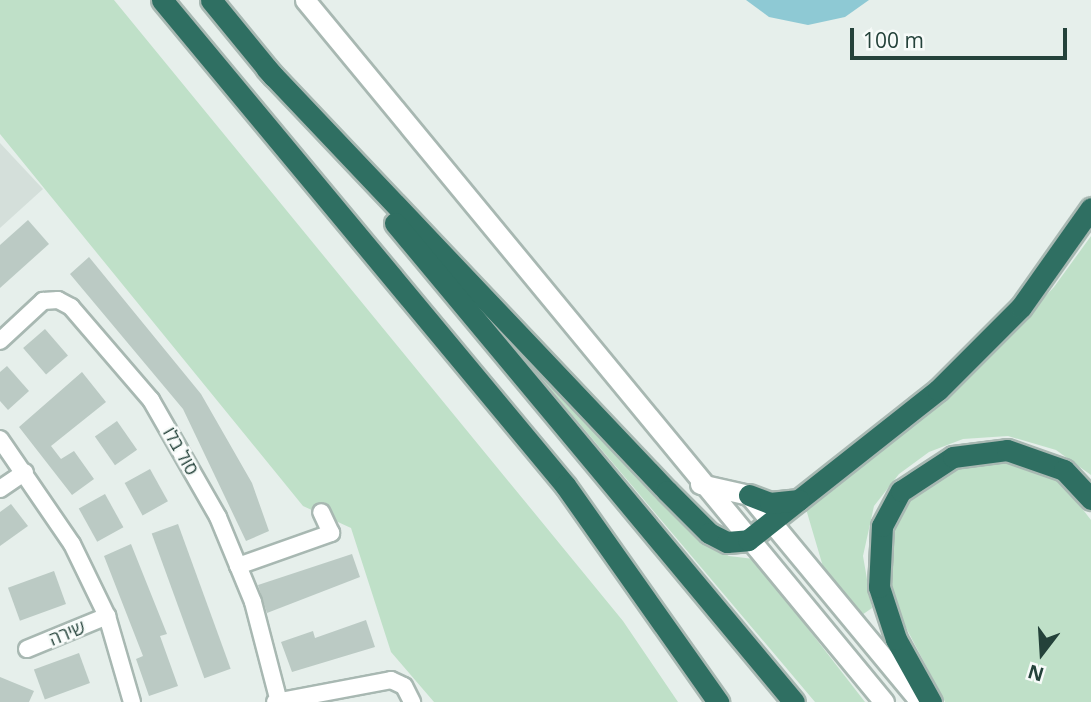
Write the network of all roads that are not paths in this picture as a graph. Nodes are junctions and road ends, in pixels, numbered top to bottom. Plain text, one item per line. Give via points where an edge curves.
1 (153, 0) edge
2 (162, 0) edge
3 (211, 0) edge
4 (305, 0) edge
5 (266, 68) junction
6 (309, 177) junction
7 (1091, 208) edge
8 (0, 341) edge
9 (0, 439) edge
10 (25, 472) junction
11 (700, 484) junction
12 (0, 489) edge
13 (749, 495) junction
14 (804, 499) junction
15 (1091, 499) edge
16 (321, 512) dead end
17 (772, 523) junction
18 (748, 540) junction
19 (238, 566) junction
20 (107, 616) junction
21 (27, 649) dead end
22 (132, 702) edge
23 (278, 702) edge
24 (412, 702) edge
25 (718, 702) edge
26 (794, 702) edge
27 (884, 702) edge
28 (920, 702) edge
29 (931, 702) edge

1 - 6 highway
2 - 6 highway
3 - 5 highway
4 - 11 street
5 - 18 highway via 709,533 727,542
5 - 26 highway
6 - 25 highway via 565,485
7 - 14 highway via 1051,271 965,365
8 - 19 street, סול בלו via 43,302 58,300 71,307 151,400 218,517
9 - 10 street
10 - 12 street
10 - 20 street via 72,544
11 - 13 street
11 - 18 street
13 - 14 highway via 770,503
13 - 17 street
14 - 17 highway
15 - 29 highway via 1077,480 1050,463 992,450 936,464 892,503 878,543 882,603
16 - 19 street via 331,533
17 - 18 highway
17 - 28 street
18 - 27 street
19 - 23 street, סול בלו
20 - 21 street, שירה
20 - 22 street
23 - 24 street via 391,680 404,686

